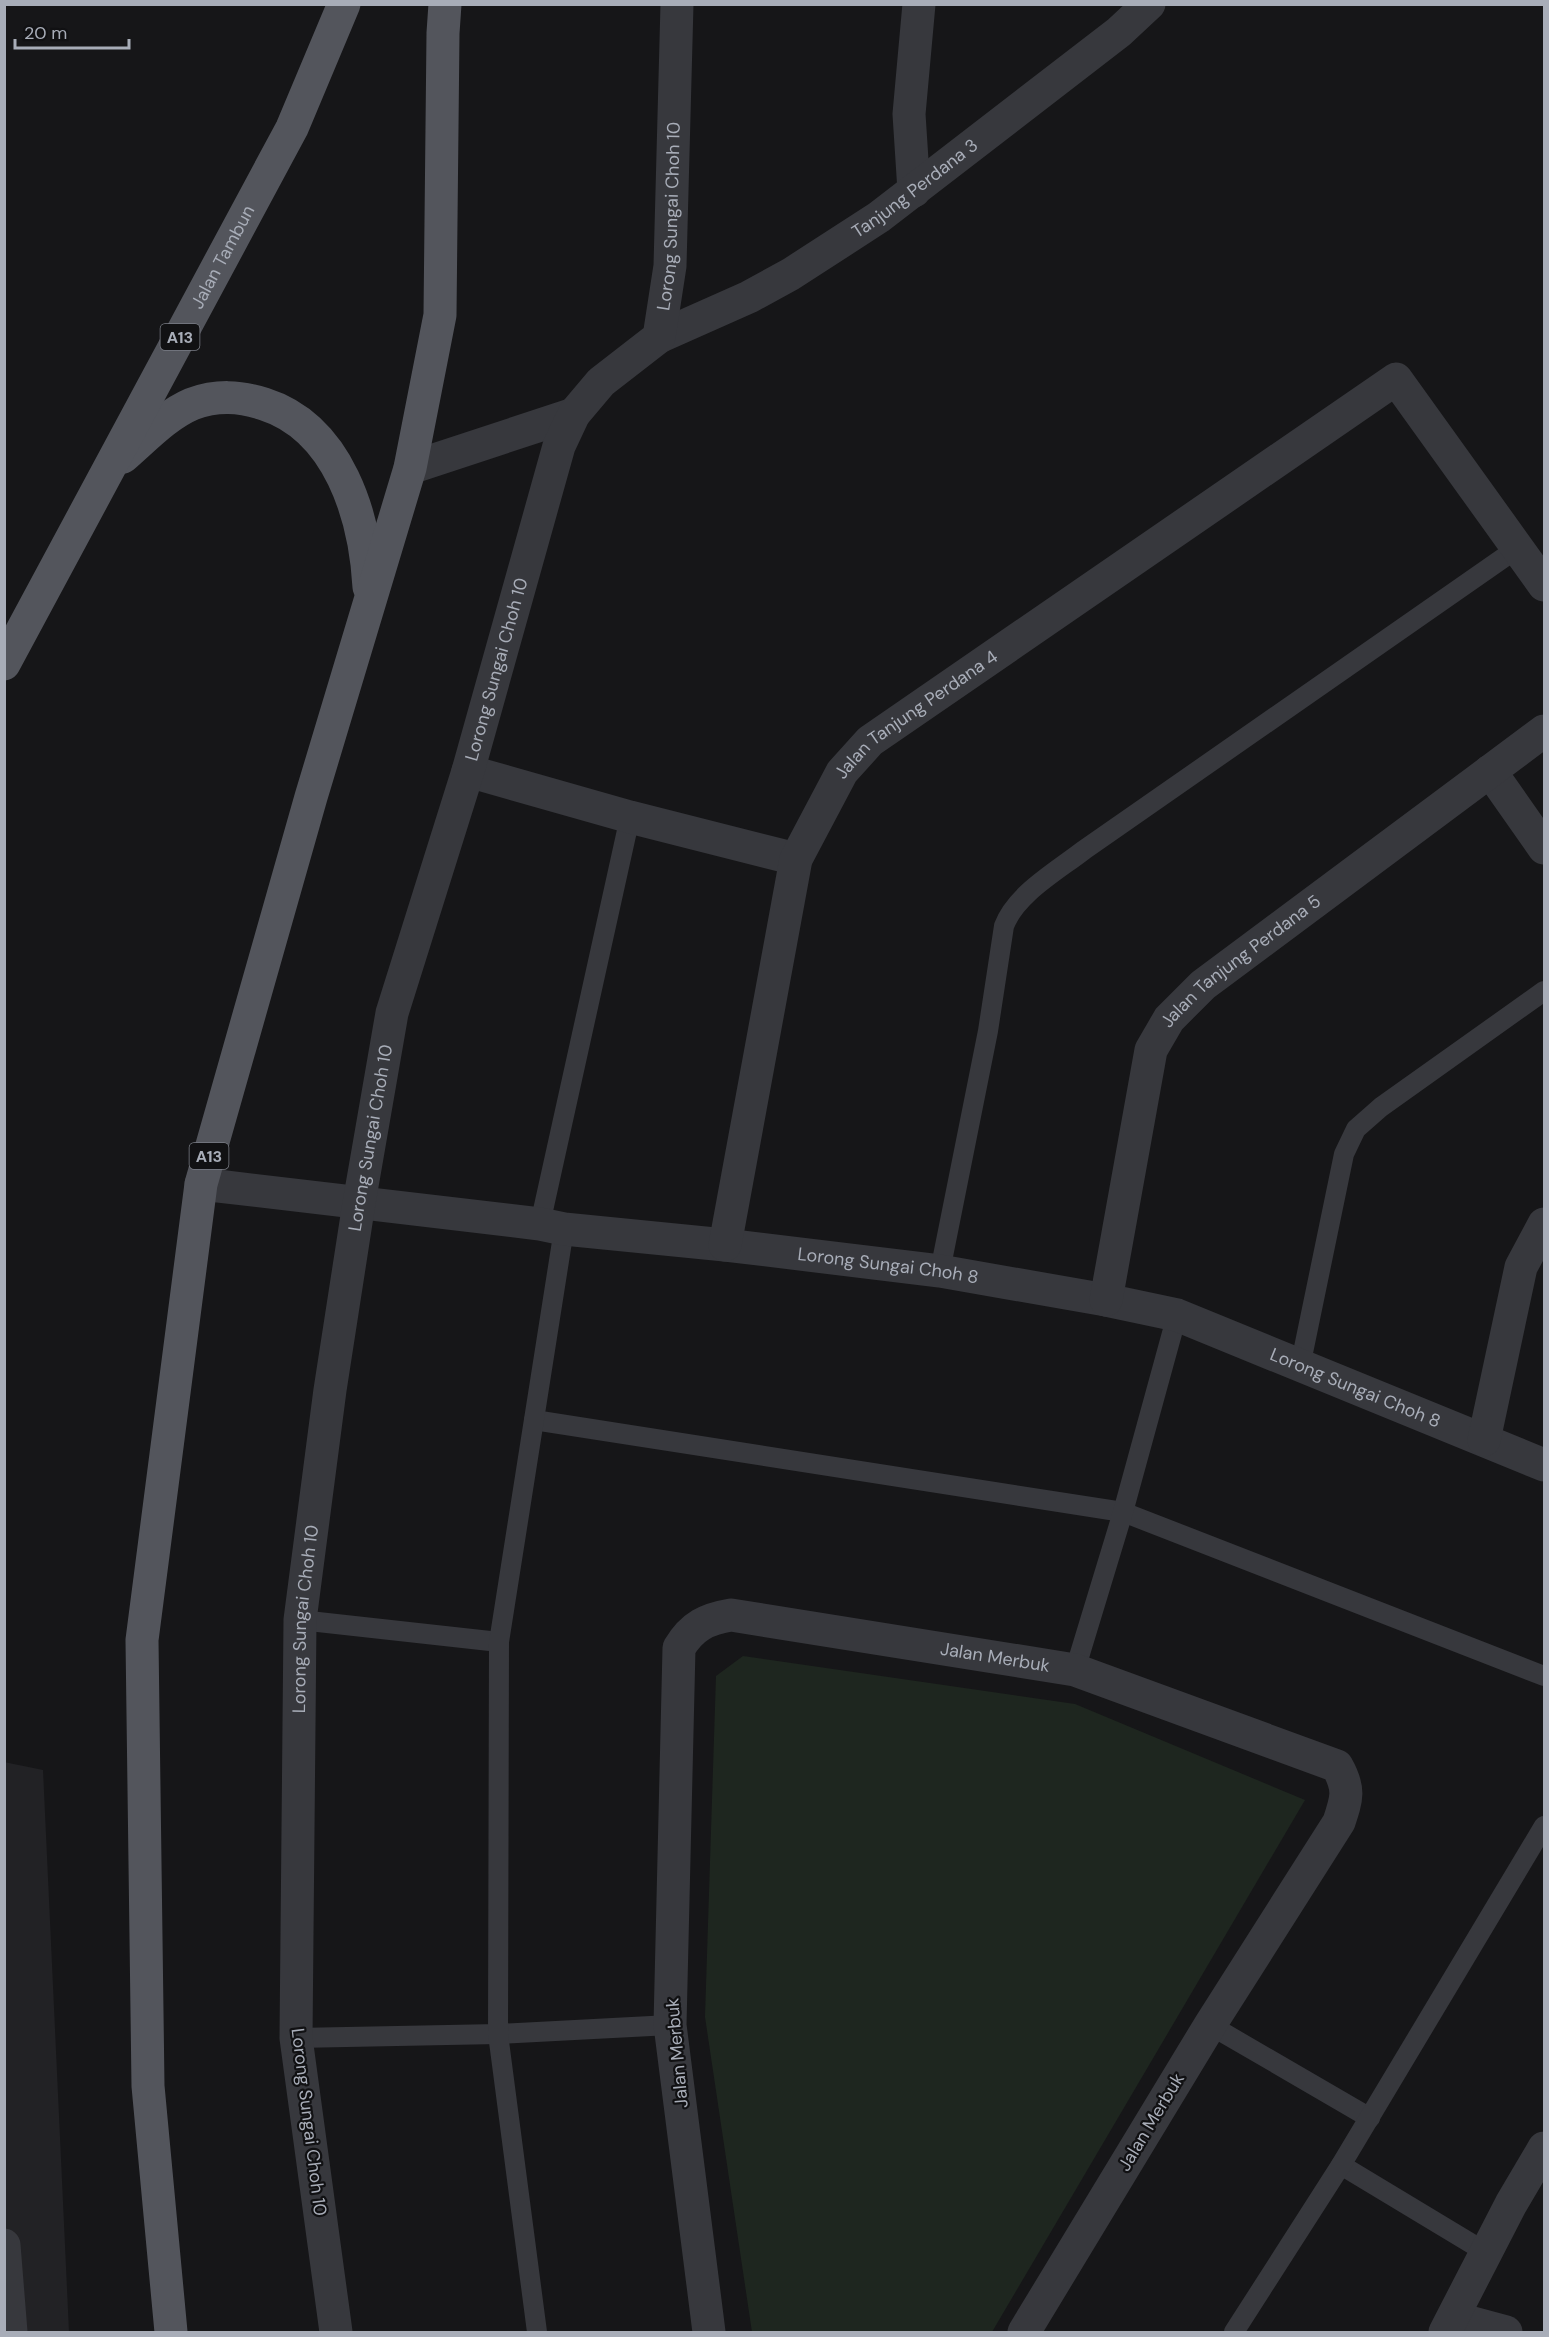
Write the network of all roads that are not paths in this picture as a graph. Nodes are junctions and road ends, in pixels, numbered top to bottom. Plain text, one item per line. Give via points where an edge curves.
1 (344, 4) edge
2 (445, 4) edge
3 (677, 4) edge
4 (919, 4) edge
5 (1149, 4) edge
6 (914, 191) junction
7 (659, 337) junction
8 (574, 414) junction
9 (410, 468) junction
10 (108, 470) junction
11 (1519, 547) junction
12 (1545, 585) edge
13 (370, 606) junction
14 (4, 664) edge
15 (1545, 731) edge
16 (468, 771) junction
17 (1490, 771) junction
18 (630, 817) junction
19 (1545, 848) edge
20 (796, 859) junction
21 (1545, 991) edge
22 (201, 1184) junction
23 (359, 1203) junction
24 (1545, 1224) edge
25 (552, 1226) junction
26 (725, 1245) junction
27 (940, 1271) junction
28 (1106, 1300) junction
29 (1177, 1315) junction
30 (1300, 1367) junction
31 (534, 1420) junction
32 (1484, 1440) junction
33 (1545, 1465) edge
34 (1123, 1512) junction
35 (300, 1620) junction
36 (499, 1642) junction
37 (1075, 1670) junction
38 (1545, 1676) edge
39 (1545, 1826) edge
40 (670, 2025) junction
41 (1210, 2025) junction
42 (498, 2034) junction
43 (296, 2038) junction
44 (1370, 2118) junction
45 (1545, 2148) edge
46 (1341, 2165) junction
47 (4, 2245) edge
48 (1487, 2253) junction
49 (1449, 2325) edge
50 (11, 2332) edge
51 (171, 2332) edge
52 (336, 2332) edge
53 (537, 2332) edge
54 (709, 2332) edge
55 (1024, 2332) edge
56 (1234, 2332) edge
57 (1506, 2332) edge

1 - 10 main road, Jalan Tambun / A13 via 292,128
2 - 9 main road, A13 via 440,315
3 - 7 street, Lorong Sungai Choh 10 via 670,266
4 - 6 street via 909,114
5 - 6 street, Tanjung Perdana 3 via 1119,32
6 - 7 street, Tanjung Perdana 3 via 791,274
7 - 8 street, Lorong Sungai Choh 10 via 601,382
8 - 9 street
8 - 16 street, Lorong Sungai Choh 10 via 559,446
9 - 13 main road, A13
10 - 13 main road via 172,415 192,405 221,396 274,407 304,424 332,457 354,501
10 - 14 main road, Jalan Tambun / A13
11 - 12 street
11 - 20 street, Jalan Tanjung Perdana 4 via 1396,379 870,741 842,772
11 - 27 lane via 1084,850 1009,913
13 - 22 main road, A13 via 311,797
15 - 17 street, Jalan Tanjung Perdana 5
16 - 18 street
16 - 23 street, Lorong Sungai Choh 10 via 392,1013
17 - 19 street
17 - 28 street, Jalan Tanjung Perdana 5 via 1203,985 1169,1019 1150,1050
18 - 20 street
18 - 25 lane
20 - 26 street, Jalan Tanjung Perdana 4
21 - 30 lane via 1356,1129 1344,1154
22 - 23 street, Lorong Sungai Choh 8
22 - 51 main road, A13 via 142,1640 148,2086
23 - 25 street, Lorong Sungai Choh 8
23 - 35 street, Lorong Sungai Choh 10
24 - 32 street via 1521,1267
25 - 26 street, Lorong Sungai Choh 8
25 - 31 lane
26 - 27 street, Lorong Sungai Choh 8
27 - 28 street, Lorong Sungai Choh 8
28 - 29 street, Lorong Sungai Choh 8
29 - 30 street, Lorong Sungai Choh 8
29 - 34 lane
30 - 32 street, Lorong Sungai Choh 8
31 - 34 lane
31 - 36 lane
32 - 33 street, Lorong Sungai Choh 8
34 - 37 lane
34 - 38 lane
35 - 36 lane
35 - 43 street, Lorong Sungai Choh 10
36 - 42 lane
37 - 40 street, Jalan Merbuk via 731,1615 702,1622 688,1633 679,1648
37 - 41 street, Jalan Merbuk via 1336,1766 1343,1778 1347,1798 1339,1822
39 - 44 lane
40 - 42 lane
40 - 54 street, Jalan Merbuk
41 - 44 lane
41 - 55 street, Jalan Merbuk
42 - 43 lane
42 - 53 lane
43 - 52 street, Lorong Sungai Choh 10
44 - 46 lane
45 - 48 street
46 - 48 lane
46 - 56 lane
47 - 50 street
48 - 49 street
49 - 57 street

